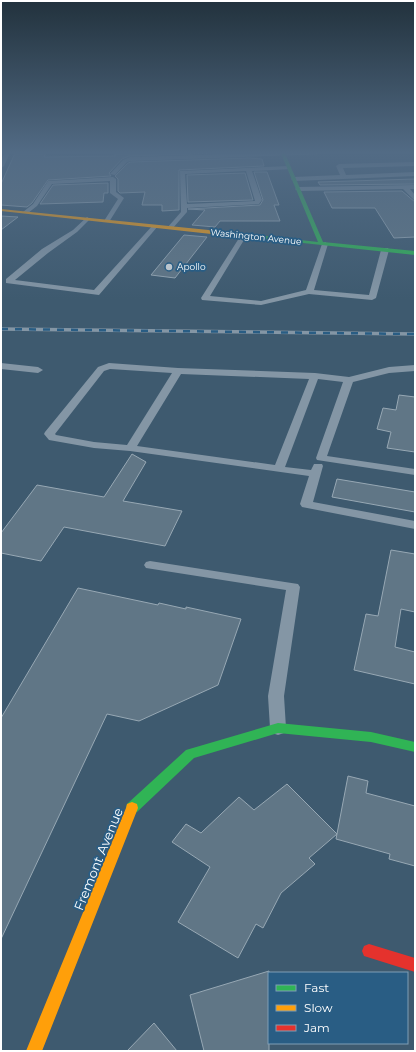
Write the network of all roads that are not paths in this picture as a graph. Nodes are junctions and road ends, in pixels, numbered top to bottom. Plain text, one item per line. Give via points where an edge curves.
1 (38, 200) edge
2 (120, 200) edge
3 (184, 200) edge
4 (259, 200) edge
5 (302, 200) edge
6 (184, 206) junction
7 (1, 210) edge
8 (26, 212) junction
9 (88, 219) junction
10 (107, 221) junction
11 (155, 226) junction
12 (170, 228) junction
13 (282, 230) dead end
14 (228, 234) junction
15 (244, 236) junction
16 (323, 243) junction
17 (385, 250) junction
18 (415, 253) edge
19 (309, 292) junction
20 (1, 366) edge
21 (415, 368) edge
22 (38, 370) dead end
23 (178, 371) junction
24 (315, 376) junction
25 (349, 380) junction
26 (130, 448) junction
27 (321, 458) junction
28 (279, 469) junction
29 (415, 472) edge
30 (315, 474) junction
31 (415, 524) edge
32 (150, 565) dead end
33 (278, 728) junction
34 (415, 747) edge
35 (368, 951) dead end
36 (415, 965) edge
37 (34, 1051) edge

1 - 8 lane
2 - 10 lane
3 - 6 lane
4 - 6 lane via 252,204
5 - 16 street via 309,222
6 - 12 lane via 184,212
7 - 8 street, Washington Avenue
8 - 9 street, Washington Avenue
9 - 10 street, Washington Avenue
9 - 11 lane via 9,281 96,293
10 - 11 street, Washington Avenue
11 - 12 street, Washington Avenue
12 - 14 street, Washington Avenue
13 - 14 street
14 - 15 street, Washington Avenue
15 - 16 street, Washington Avenue
15 - 19 lane via 206,298 261,303
16 - 17 street, Washington Avenue
16 - 19 lane
17 - 18 street, Washington Avenue
17 - 19 lane via 372,298
20 - 22 lane
21 - 25 lane via 389,370
23 - 24 lane
23 - 26 lane
23 - 26 lane via 109,366 101,369 48,434 53,438 94,445
24 - 25 lane
24 - 28 lane
25 - 27 lane
26 - 28 lane
27 - 29 lane
27 - 30 lane
28 - 30 lane
30 - 31 lane via 306,504
32 - 33 lane via 293,587 276,696
33 - 34 street, Fremont Avenue via 371,737
33 - 37 street, Fremont Avenue via 190,754 132,808
35 - 36 street

